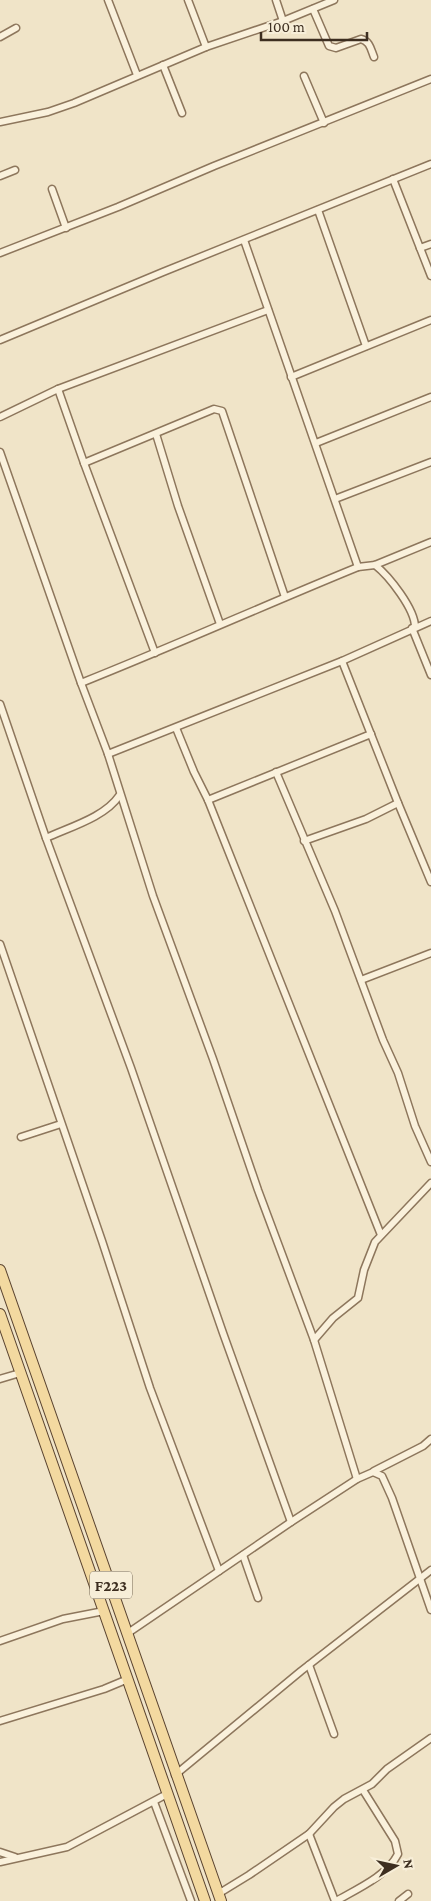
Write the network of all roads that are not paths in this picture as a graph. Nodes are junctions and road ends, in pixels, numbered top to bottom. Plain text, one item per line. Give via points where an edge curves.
1 (108, 0) edge
2 (188, 0) edge
3 (276, 0) edge
4 (334, 0) edge
5 (313, 8) junction
6 (283, 21) junction
7 (16, 28) dead end
8 (0, 37) edge
9 (206, 47) junction
10 (374, 57) dead end
11 (163, 65) junction
12 (137, 75) junction
13 (304, 76) dead end
14 (431, 79) edge
15 (182, 113) dead end
16 (0, 122) edge
17 (324, 123) junction
18 (431, 164) edge
19 (15, 170) dead end
20 (0, 176) edge
21 (393, 179) junction
22 (52, 189) dead end
23 (318, 210) junction
24 (66, 228) junction
25 (244, 240) junction
26 (431, 244) edge
27 (420, 248) junction
28 (0, 253) edge
29 (431, 276) edge
30 (268, 310) junction
31 (431, 320) edge
32 (0, 340) edge
33 (366, 346) junction
34 (291, 377) junction
35 (58, 389) junction
36 (431, 397) edge
37 (0, 416) edge
38 (156, 434) junction
39 (316, 443) junction
40 (0, 452) edge
41 (431, 462) edge
42 (84, 463) junction
43 (336, 499) junction
44 (431, 542) edge
45 (375, 565) junction
46 (358, 567) junction
47 (285, 597) junction
48 (431, 620) edge
49 (220, 624) junction
50 (412, 628) junction
51 (155, 653) junction
52 (342, 661) junction
53 (431, 675) edge
54 (80, 682) junction
55 (0, 704) edge
56 (3, 719) edge
57 (176, 728) junction
58 (371, 734) junction
59 (108, 754) junction
60 (276, 772) junction
61 (120, 796) junction
62 (208, 800) junction
63 (398, 803) junction
64 (46, 838) junction
65 (304, 841) junction
66 (431, 882) edge
67 (0, 944) edge
68 (431, 953) edge
69 (361, 980) junction
70 (61, 1124) junction
71 (21, 1137) dead end
72 (431, 1162) edge
73 (431, 1183) edge
74 (381, 1235) junction
75 (0, 1270) edge
76 (0, 1314) edge
77 (314, 1340) junction
78 (20, 1373) junction
79 (0, 1379) edge
80 (431, 1439) edge
81 (373, 1472) junction
82 (357, 1479) junction
83 (291, 1522) junction
84 (243, 1554) junction
85 (431, 1570) edge
86 (219, 1571) junction
87 (419, 1578) junction
88 (258, 1598) dead end
89 (431, 1610) edge
90 (104, 1611) junction
91 (128, 1633) junction
92 (0, 1641) edge
93 (309, 1665) junction
94 (128, 1679) junction
95 (148, 1692) junction
96 (134, 1697) junction
97 (0, 1721) edge
98 (334, 1734) dead end
99 (431, 1738) edge
100 (175, 1775) junction
101 (363, 1790) junction
102 (167, 1794) junction
103 (154, 1802) junction
104 (308, 1834) junction
105 (0, 1852) edge
106 (18, 1858) junction
107 (0, 1862) edge
108 (195, 1872) junction
109 (182, 1877) junction
110 (408, 1894) dead end
111 (219, 1897) edge
112 (191, 1901) edge
113 (205, 1901) edge
114 (336, 1901) edge
115 (398, 1901) edge

1 - 12 street
2 - 9 street
3 - 6 street
4 - 5 street
5 - 6 street
5 - 10 street via 328,46 336,48 361,39 368,42
6 - 9 street
7 - 8 street
9 - 11 street
11 - 12 street
11 - 15 street
12 - 16 street via 48,112
13 - 17 street
14 - 17 street
17 - 24 street
18 - 21 street
19 - 20 street
21 - 23 street
21 - 27 street
22 - 24 street
23 - 25 street
23 - 33 street
24 - 28 street
25 - 30 street
25 - 32 street
26 - 27 street
27 - 29 street
30 - 34 street
30 - 35 street
31 - 33 street
33 - 34 street
34 - 39 street
35 - 37 street
35 - 42 street
36 - 39 street
38 - 42 street
38 - 47 street via 214,409 222,411
38 - 49 street
39 - 43 street
40 - 54 street
41 - 43 street
42 - 51 street
43 - 46 street
44 - 45 street
45 - 46 street
45 - 50 street via 405,600 415,623
46 - 47 street
47 - 49 street
48 - 50 street
49 - 51 street
50 - 52 street
50 - 53 street
51 - 54 street
52 - 57 street
52 - 58 street
54 - 59 street
55 - 56 street
56 - 64 street
57 - 59 street
57 - 62 street
58 - 60 street
58 - 63 street
59 - 61 street
60 - 62 street
60 - 65 street
61 - 64 street via 104,812
61 - 77 street via 153,896
62 - 74 street
63 - 65 street via 366,819
63 - 66 street
64 - 83 street
65 - 69 street
67 - 70 street
68 - 69 street
69 - 72 street
70 - 71 street
70 - 86 street via 150,1388
73 - 74 street
74 - 77 street via 369,1256 358,1298 333,1318
75 - 91 main road, F223
76 - 78 main road, F223
77 - 82 street
78 - 79 street
78 - 90 main road, F223
80 - 81 street
81 - 82 street
81 - 87 street via 382,1476 392,1498
82 - 83 street
83 - 84 street
84 - 86 street
84 - 88 street
85 - 87 street
86 - 91 street
87 - 89 street
87 - 93 street
90 - 92 street via 63,1618
90 - 94 main road, F223
91 - 95 main road, F223
93 - 98 street
93 - 100 street
94 - 96 main road, F223
94 - 97 street
95 - 96 main road
95 - 100 main road, F223
96 - 102 main road, F223
99 - 101 street
100 - 111 main road, F223
101 - 104 street via 334,1807
101 - 114 street via 395,1841 398,1854 384,1871
102 - 103 street
102 - 108 main road, F223
103 - 106 street via 67,1847
103 - 109 street
104 - 111 street
104 - 114 street
105 - 106 street
106 - 107 street
108 - 109 street
108 - 113 main road, F223
109 - 112 street
110 - 115 street

